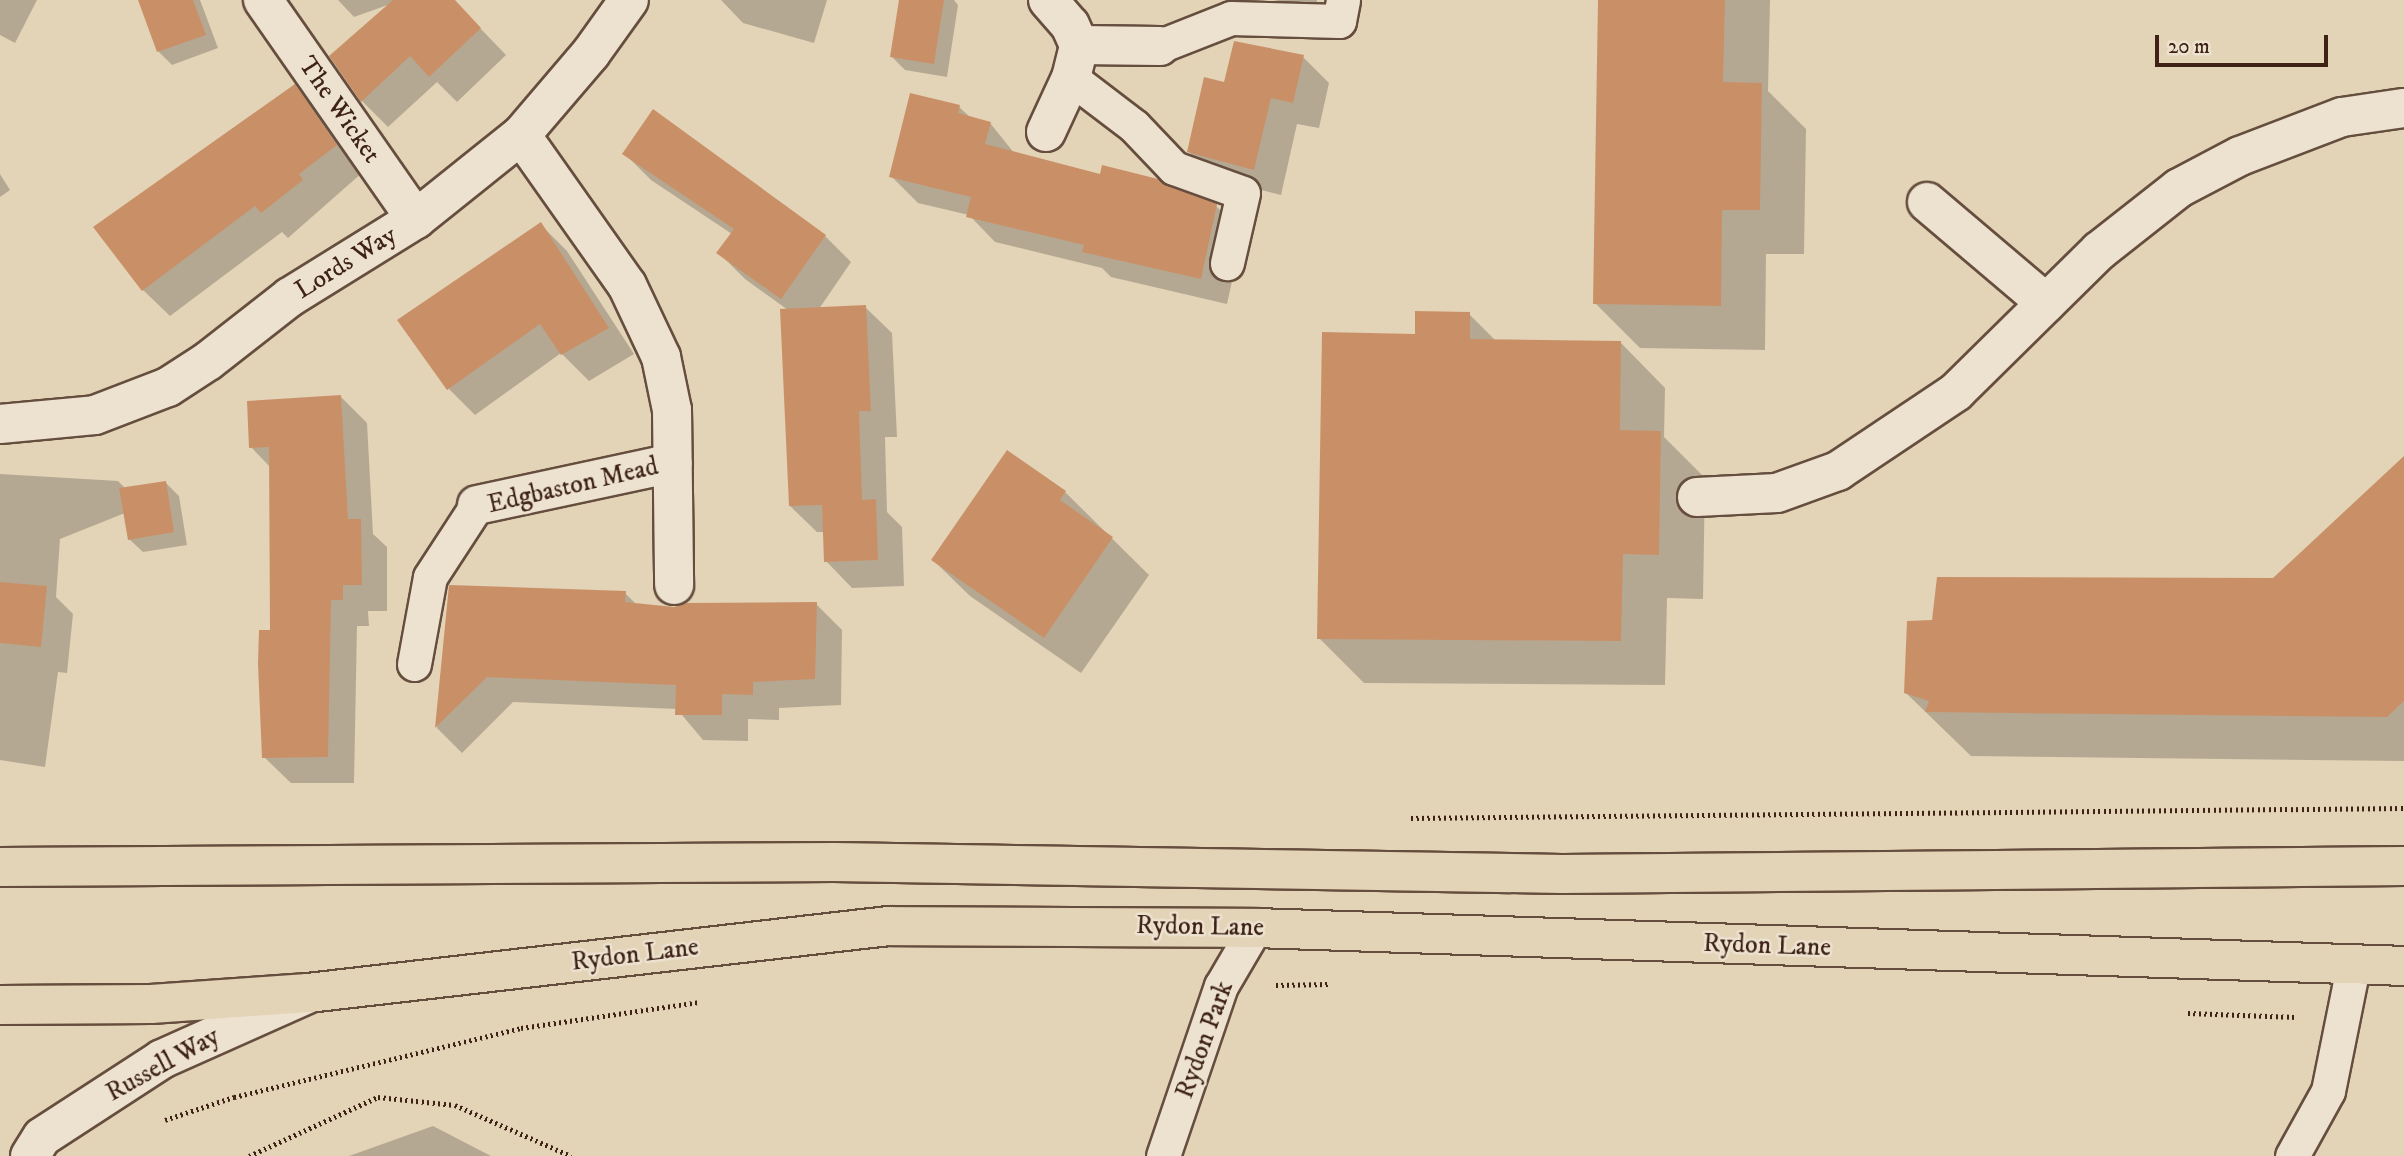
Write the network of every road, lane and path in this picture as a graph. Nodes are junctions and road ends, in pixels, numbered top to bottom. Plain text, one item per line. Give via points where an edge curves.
1 (263, 0) edge
2 (629, 0) edge
3 (1048, 0) edge
4 (1343, 0) edge
5 (1160, 46) joint
6 (1075, 62) junction
7 (2404, 108) edge
8 (1046, 132) dead end
9 (521, 135) junction
10 (1927, 202) dead end
11 (416, 219) junction
12 (1227, 263) dead end
13 (2046, 303) junction
14 (0, 424) edge
15 (673, 463) junction
16 (1697, 497) dead end
17 (477, 505) joint
18 (674, 585) dead end
19 (414, 664) dead end
20 (2404, 808) edge
21 (1399, 818) dead end
22 (2404, 866) edge
23 (0, 867) edge
24 (1255, 928) junction
25 (2404, 966) edge
26 (2353, 967) junction
27 (1332, 984) dead end
28 (1221, 986) junction
29 (309, 993) junction
30 (710, 1000) dead end
31 (0, 1005) edge
32 (160, 1121) dead end
33 (30, 1156) edge
34 (248, 1156) edge
35 (571, 1156) edge
36 (1163, 1156) edge
37 (2292, 1156) edge

1 - 11 street, The Wicket
2 - 9 street, Lords Way
3 - 6 street via 1070,25
4 - 5 lane via 1339,21 1231,18
5 - 6 street
6 - 8 street
6 - 12 lane via 1174,168 1243,193
7 - 13 street via 2342,117 2240,156 2179,188 2099,251
9 - 11 street, Lords Way
9 - 15 street, Edgbaston Mead via 586,222 648,324 661,357 672,410
10 - 13 street
11 - 14 street, Lords Way via 290,297 168,387 95,415
13 - 16 street via 1956,392 1838,471 1777,493
15 - 17 street, Edgbaston Mead
15 - 18 street, Edgbaston Mead
17 - 19 lane, Edgbaston Mead via 430,577
20 - 21 path
22 - 23 main road via 1562,874 834,862
24 - 26 main road, Rydon Lane
24 - 28 lane, Rydon Park
24 - 29 main road, Rydon Lane via 889,926
25 - 26 main road, Rydon Lane
26 - 37 lane via 2328,1091
27 - 28 path
28 - 36 lane, Rydon Park
29 - 31 main road, Rydon Lane via 151,1004
29 - 33 street, Russell Way via 162,1059 42,1137
30 - 32 path via 521,1028 234,1097
34 - 35 path via 378,1097 455,1105

